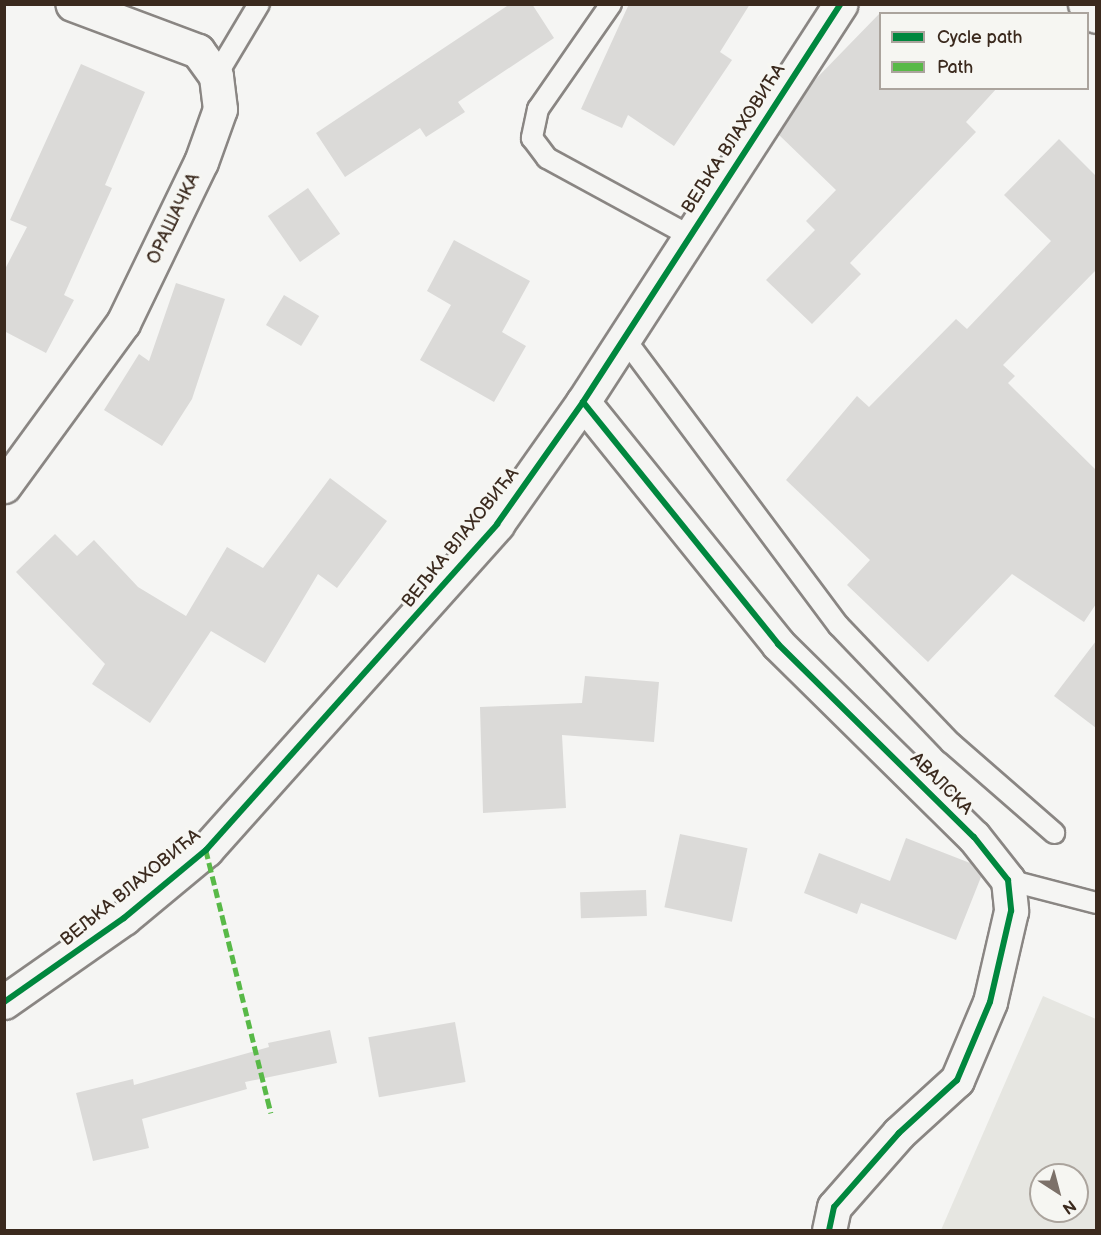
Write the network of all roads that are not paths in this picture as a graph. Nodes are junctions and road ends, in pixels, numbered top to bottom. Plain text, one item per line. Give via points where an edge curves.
1 (72, 4) edge
2 (259, 4) edge
3 (856, 4) edge
4 (1084, 4) edge
5 (608, 5) edge
6 (834, 13) edge
7 (1096, 16) edge
8 (216, 76) junction
9 (690, 236) junction
10 (624, 338) junction
11 (583, 402) junction
12 (4, 486) edge
13 (1054, 833) dead end
14 (1008, 880) junction
15 (1096, 903) edge
16 (4, 1002) edge
17 (829, 1230) edge

1 - 8 street, ОРАШАЧКА via 198,51
2 - 8 lane
3 - 6 street
4 - 7 street
5 - 9 lane via 538,109 532,138 547,158
6 - 9 street, ВЕЉКА ВЛАХОВИЋА
8 - 12 street, ОРАШАЧКА via 220,109 201,162 123,323
9 - 10 street, ВЕЉКА ВЛАХОВИЋА
10 - 11 street, ВЕЉКА ВЛАХОВИЋА
10 - 13 lane via 839,626 951,743
11 - 14 street, АВАЛСКА via 778,644 974,837
11 - 16 street, ВЕЉКА ВЛАХОВИЋА via 497,524 206,850 124,918
14 - 15 lane
14 - 17 street via 1011,911 990,1002 957,1080 899,1133 834,1207

